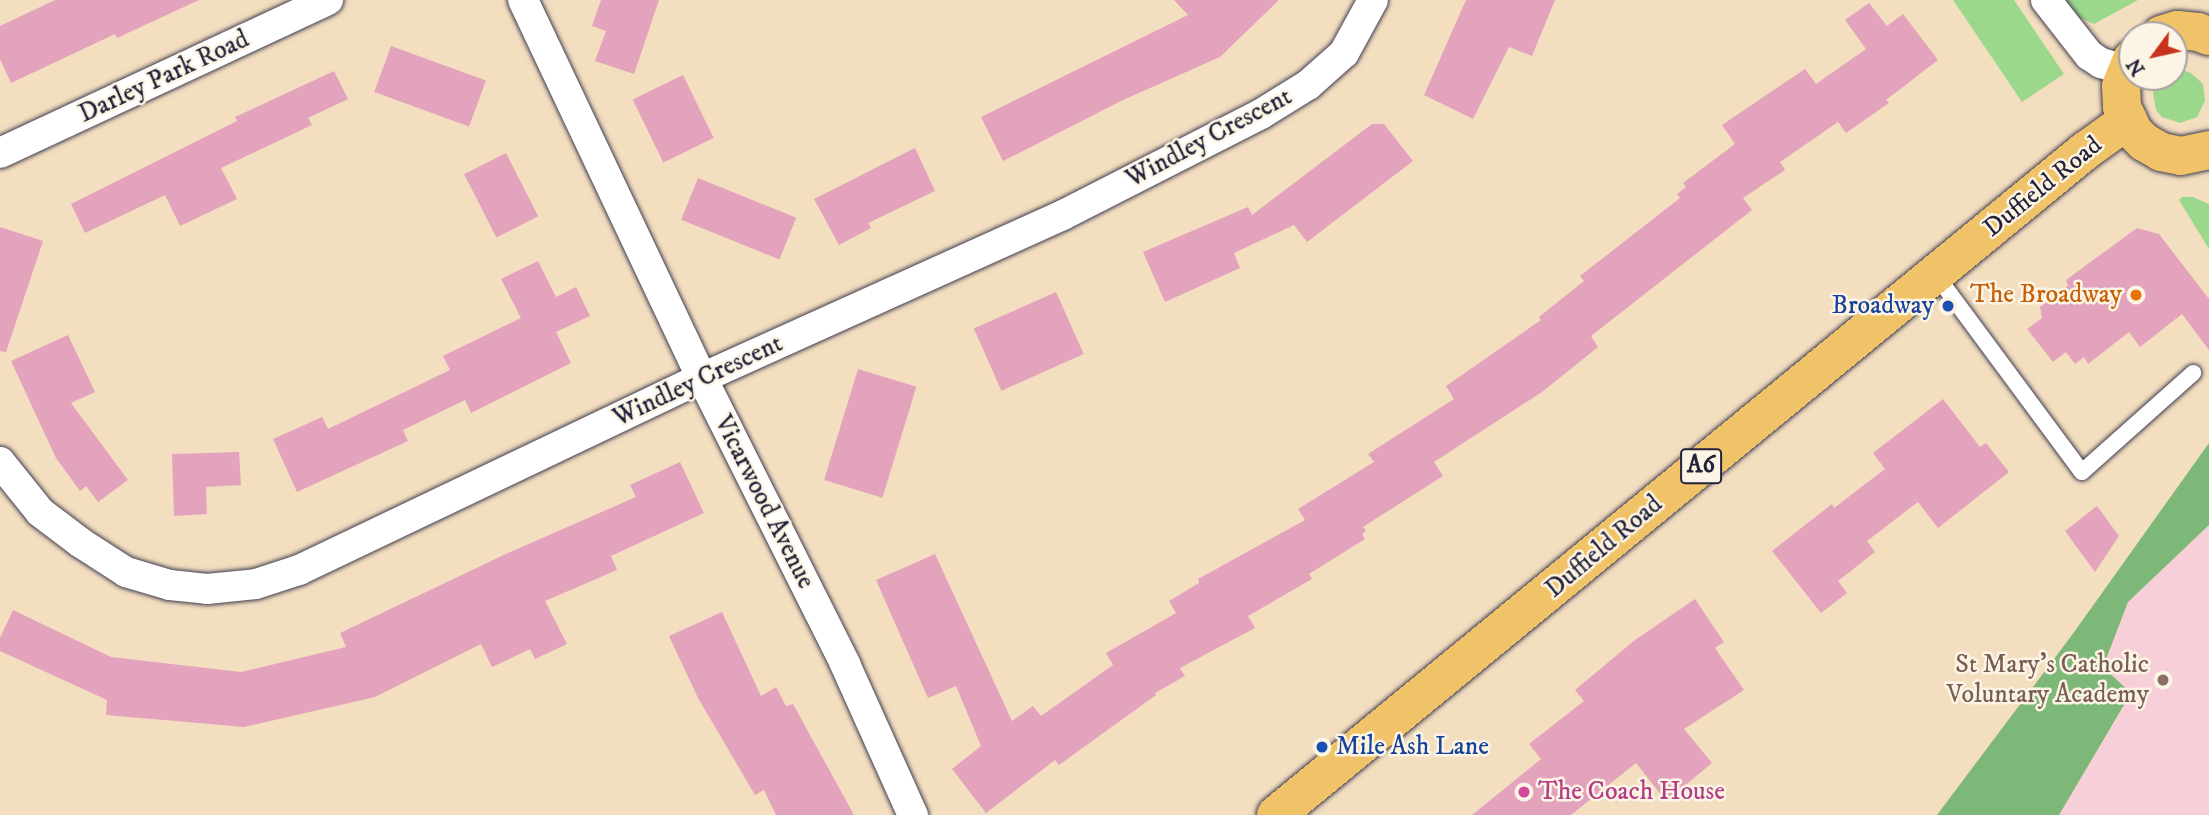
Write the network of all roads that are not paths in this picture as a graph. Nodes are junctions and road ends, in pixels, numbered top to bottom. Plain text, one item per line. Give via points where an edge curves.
1 (328, 0) edge
2 (523, 0) edge
3 (1373, 0) edge
4 (2046, 0) edge
5 (2118, 64) edge
6 (2121, 91) edge
7 (2128, 120) junction
8 (2209, 150) edge
9 (0, 153) edge
10 (1936, 275) junction
11 (2193, 373) dead end
12 (702, 378) junction
13 (0, 462) edge
14 (913, 815) edge
15 (1276, 815) edge

1 - 9 street, Darley Park Road
2 - 12 street, Vicarwood Avenue
3 - 12 street, Windley Crescent via 1344,53 1308,85 1261,114 1063,215
4 - 5 street via 2089,55 2101,64
6 - 7 main road
7 - 8 main road via 2144,142 2161,152 2181,156
7 - 10 main road, Duffield Road / A6
10 - 11 lane via 2082,472
10 - 15 main road, Duffield Road / A6
12 - 13 street, Windley Crescent via 299,570 256,584 207,589 170,585 126,572 40,512
12 - 14 street, Vicarwood Avenue via 845,664

